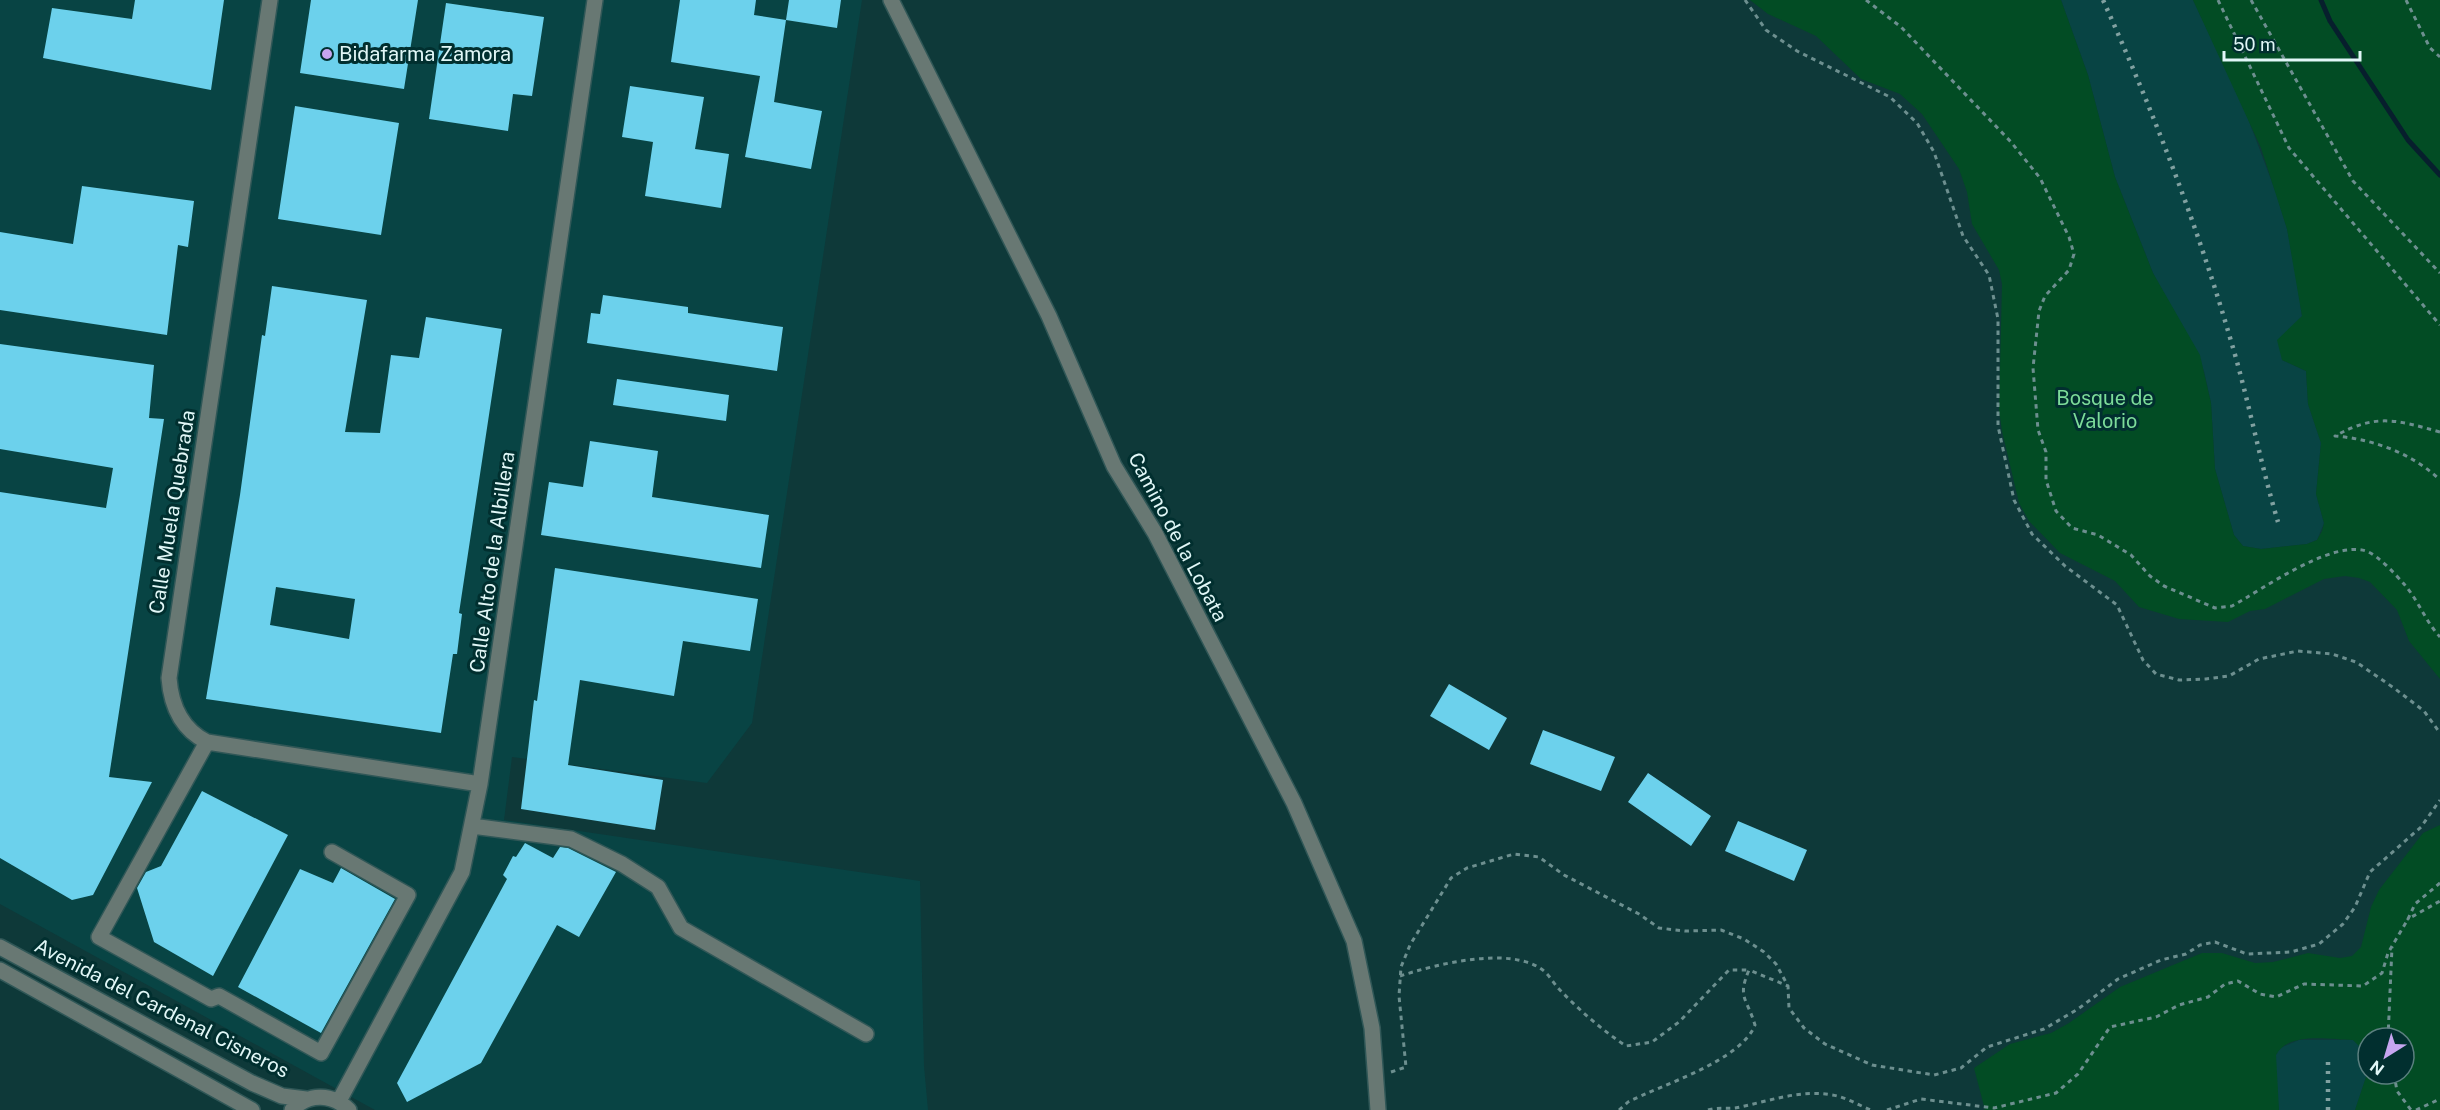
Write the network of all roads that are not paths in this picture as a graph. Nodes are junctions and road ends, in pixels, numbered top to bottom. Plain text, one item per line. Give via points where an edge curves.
1 (270, 0) edge
2 (595, 0) edge
3 (891, 0) edge
4 (207, 742) junction
5 (480, 784) junction
6 (472, 826) junction
7 (332, 852) dead end
8 (0, 947) edge
9 (0, 970) edge
10 (866, 1034) dead end
11 (306, 1099) junction
12 (344, 1106) edge
13 (252, 1110) edge
14 (292, 1110) edge
15 (1378, 1110) edge

1 - 4 street, Calle Muela Quebrada via 169,678 170,698 182,721 194,735
2 - 5 street, Calle Alto de la Albillera
3 - 15 street, Camino de la Lobata via 1049,316 1114,466 1155,533 1294,803 1354,941 1372,1028
4 - 5 street
4 - 7 street via 99,937 211,999 219,996 321,1053 408,895
5 - 6 street, Calle Alto de la Albillera
6 - 10 street via 571,839 622,864 658,887 681,927
6 - 12 street, Calle Alto de la Albillera via 462,872
8 - 11 street, Avenida del Cardenal Cisneros via 252,1083 282,1096
9 - 13 street, Avenida del Cardenal Cisneros
11 - 12 street, Avenida del Cardenal Cisneros via 328,1097
11 - 14 street

